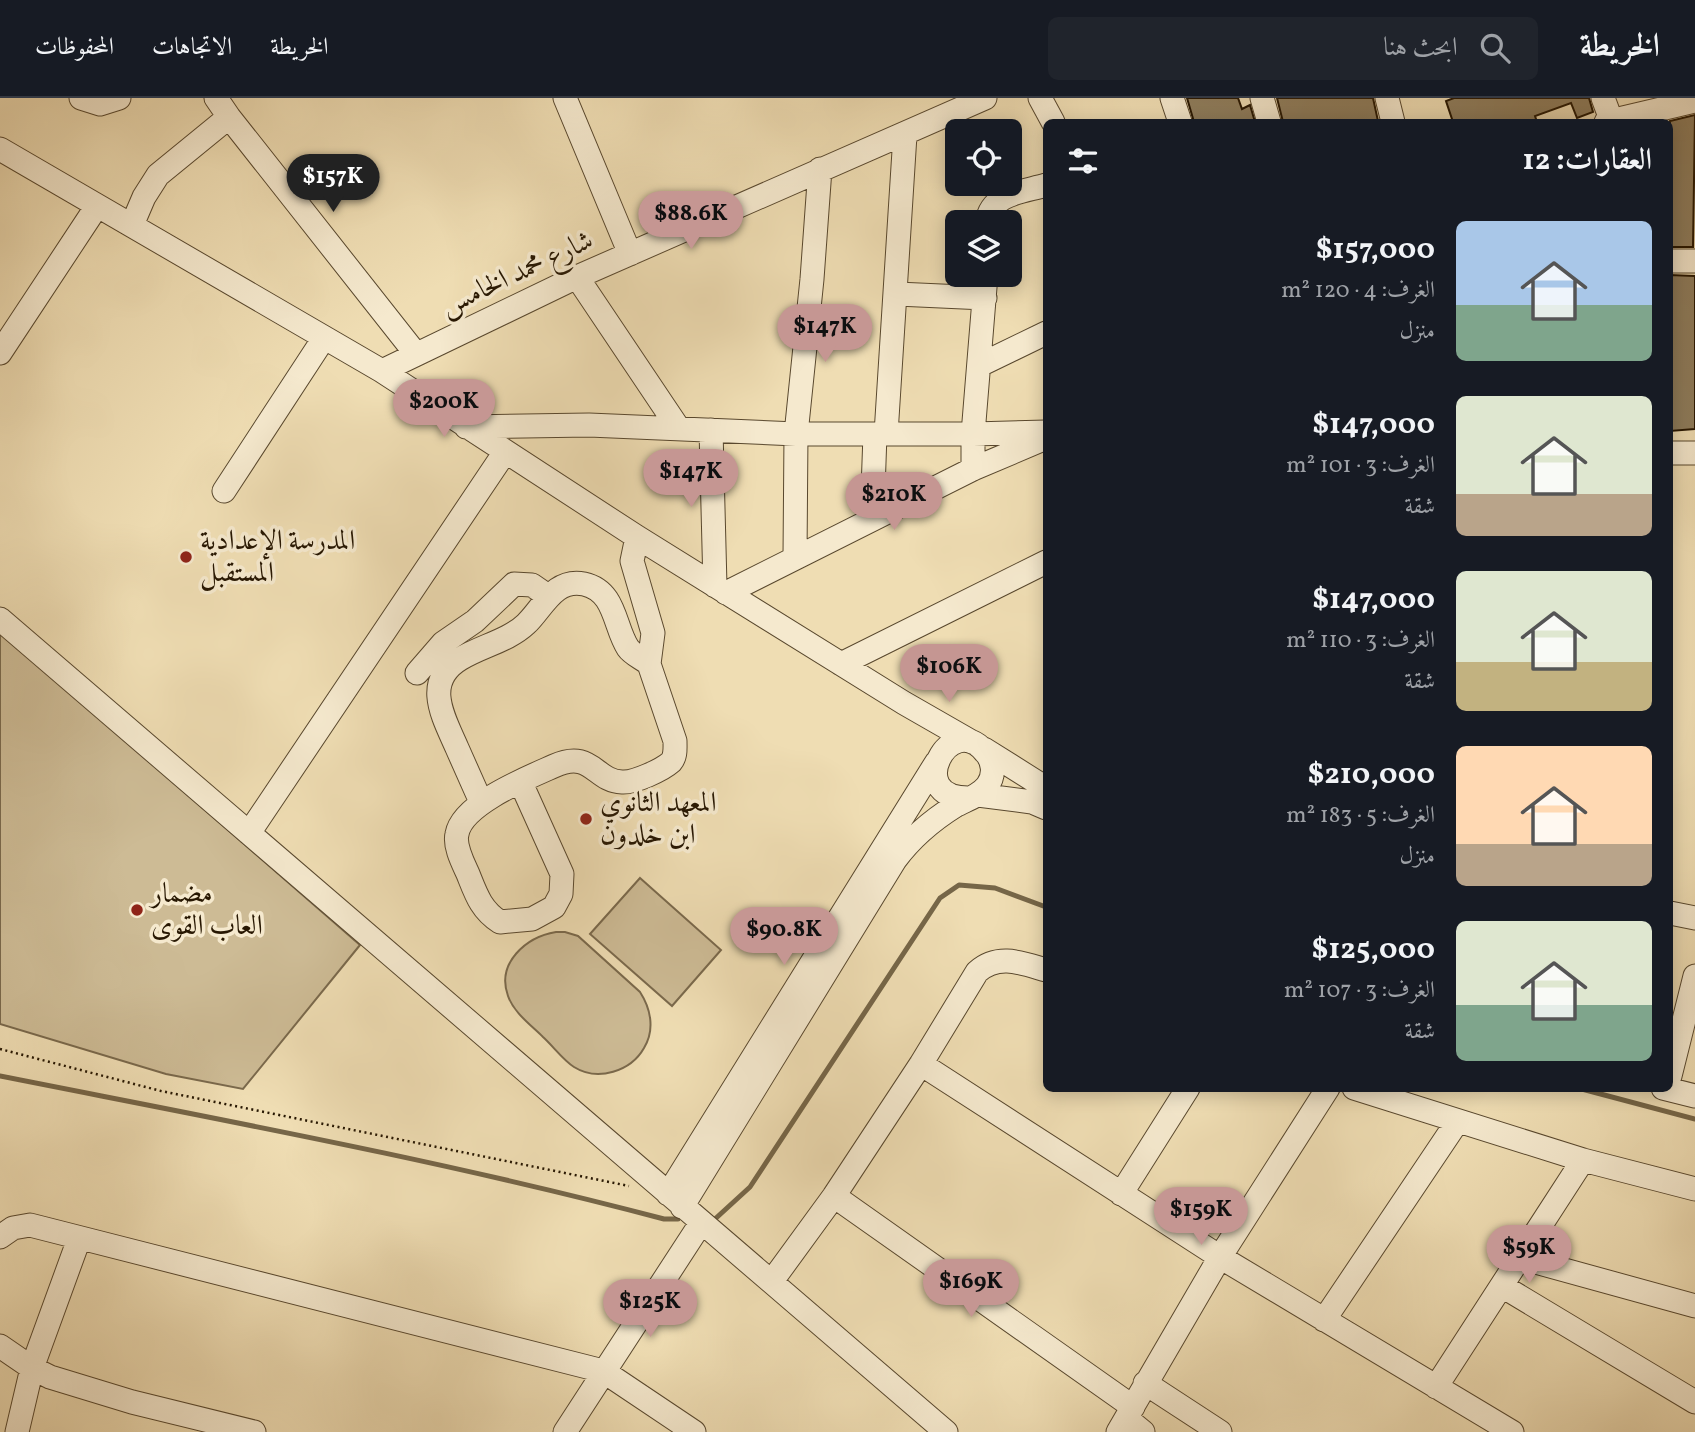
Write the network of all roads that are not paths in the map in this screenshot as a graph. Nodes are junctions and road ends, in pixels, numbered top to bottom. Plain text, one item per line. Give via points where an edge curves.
1 (81, 98) edge
2 (119, 98) edge
3 (565, 98) edge
4 (985, 98) edge
5 (1040, 98) edge
6 (1172, 98) edge
7 (1262, 98) edge
8 (1387, 98) edge
9 (1602, 98) edge
10 (1695, 101) edge
11 (222, 108) edge
12 (1051, 119) edge
13 (1179, 119) edge
14 (1268, 119) edge
15 (1392, 119) edge
16 (1609, 119) edge
17 (1622, 119) edge
18 (905, 135) junction
19 (0, 149) edge
20 (820, 169) junction
21 (1043, 187) edge
22 (97, 206) junction
23 (990, 210) edge
24 (132, 225) junction
25 (630, 254) junction
26 (1673, 261) edge
27 (1695, 261) edge
28 (577, 277) junction
29 (985, 287) edge
30 (897, 294) junction
31 (985, 298) junction
32 (1043, 335) edge
33 (324, 338) junction
34 (0, 353) edge
35 (416, 354) junction
36 (980, 365) junction
37 (382, 371) junction
38 (466, 427) junction
39 (679, 429) junction
40 (711, 430) junction
41 (1043, 432) edge
42 (796, 435) junction
43 (881, 435) junction
44 (973, 435) junction
45 (1043, 439) edge
46 (505, 452) junction
47 (1673, 453) edge
48 (1695, 453) edge
49 (974, 469) junction
50 (225, 491) dead end
51 (872, 519) junction
52 (637, 537) junction
53 (795, 557) junction
54 (1043, 563) edge
55 (721, 589) junction
56 (548, 596) junction
57 (0, 619) edge
58 (649, 664) junction
59 (841, 664) junction
60 (417, 673) dead end
61 (904, 703) junction
62 (976, 744) junction
63 (936, 761) junction
64 (521, 783) junction
65 (1043, 786) edge
66 (973, 797) junction
67 (481, 802) junction
68 (1043, 807) edge
69 (249, 833) junction
70 (1673, 914) edge
71 (1695, 918) edge
72 (1043, 969) edge
73 (1695, 976) edge
74 (1673, 1063) edge
75 (921, 1064) junction
76 (1673, 1076) edge
77 (1695, 1080) edge
78 (1673, 1091) edge
79 (1185, 1092) edge
80 (1325, 1092) edge
81 (1366, 1092) edge
82 (1695, 1096) edge
83 (1457, 1122) junction
84 (1583, 1160) junction
85 (1695, 1189) edge
86 (1121, 1194) junction
87 (834, 1196) junction
88 (675, 1201) junction
89 (701, 1223) junction
90 (0, 1237) edge
91 (79, 1239) junction
92 (1220, 1257) junction
93 (1521, 1258) junction
94 (772, 1281) junction
95 (1502, 1286) junction
96 (1695, 1306) edge
97 (1324, 1320) junction
98 (0, 1346) edge
99 (32, 1368) junction
100 (603, 1371) junction
101 (1145, 1383) junction
102 (1436, 1387) junction
103 (1695, 1402) edge
104 (1130, 1422) edge
105 (17, 1432) edge
106 (254, 1432) edge
107 (565, 1432) edge
108 (694, 1432) edge
109 (946, 1432) edge
110 (1220, 1432) edge
111 (1512, 1432) edge

1 - 2 street via 100,104
3 - 25 street
4 - 18 street, شارع محمد الخامس
5 - 12 street
6 - 13 street
7 - 14 street
8 - 15 street
9 - 16 street
10 - 17 street
11 - 24 street via 158,175
11 - 35 street
18 - 20 street, شارع محمد الخامس
18 - 30 street
19 - 22 street
20 - 25 street, شارع محمد الخامس
20 - 42 street
21 - 23 street via 999,200
22 - 24 street
22 - 34 street
24 - 33 street
25 - 28 street, شارع محمد الخامس
26 - 27 street
28 - 35 street, شارع محمد الخامس
28 - 39 street
29 - 31 street
30 - 31 street
30 - 43 street
31 - 36 street
32 - 36 street
33 - 37 street
33 - 50 street
35 - 37 street, شارع محمد الخامس
36 - 44 street
37 - 38 street
38 - 39 street
38 - 46 street
39 - 40 street
40 - 42 street
40 - 55 street
41 - 44 street
42 - 43 street
42 - 53 street
43 - 44 street
43 - 51 street
44 - 49 street
45 - 49 street
46 - 52 street
46 - 69 street
47 - 48 street
49 - 51 street
51 - 53 street
52 - 55 street
52 - 58 street via 632,561 653,633
53 - 55 street
54 - 59 street
55 - 59 street
56 - 58 street via 574,584 601,593 615,612 628,648
56 - 60 street via 532,585 518,584 492,622 459,632
56 - 67 street via 519,631 449,666 439,687 439,706
57 - 69 street
58 - 64 street via 675,741 671,762 636,781 620,783 575,761
59 - 61 street
61 - 62 street
61 - 63 street via 930,732
62 - 63 street via 963,741 947,746
62 - 65 street
62 - 66 street via 987,753 992,771 990,781
63 - 66 street via 937,782 943,789 950,795
63 - 88 street
64 - 67 street
64 - 67 street via 562,874 561,894 554,907 532,919 500,922 480,905 456,836 460,821
66 - 68 street
66 - 88 street via 920,830 895,860
69 - 88 street
70 - 71 street
72 - 75 street via 1011,960 986,964 969,982
73 - 74 street
75 - 86 street
75 - 87 street
76 - 77 street
78 - 82 street
79 - 86 street
80 - 92 street
81 - 83 street
83 - 84 street
83 - 97 street
84 - 85 street
84 - 93 street
86 - 92 street
87 - 94 street
87 - 104 street
88 - 89 street
89 - 94 street
89 - 100 street
90 - 91 street via 13,1228 30,1225
91 - 99 street
91 - 100 street
92 - 97 street
92 - 101 street
93 - 95 street
93 - 96 street
94 - 109 street
95 - 102 street
95 - 103 street
97 - 102 street
98 - 99 street
99 - 105 street
99 - 106 street via 83,1389
100 - 107 street
100 - 108 street
101 - 104 street
101 - 110 street
102 - 111 street

